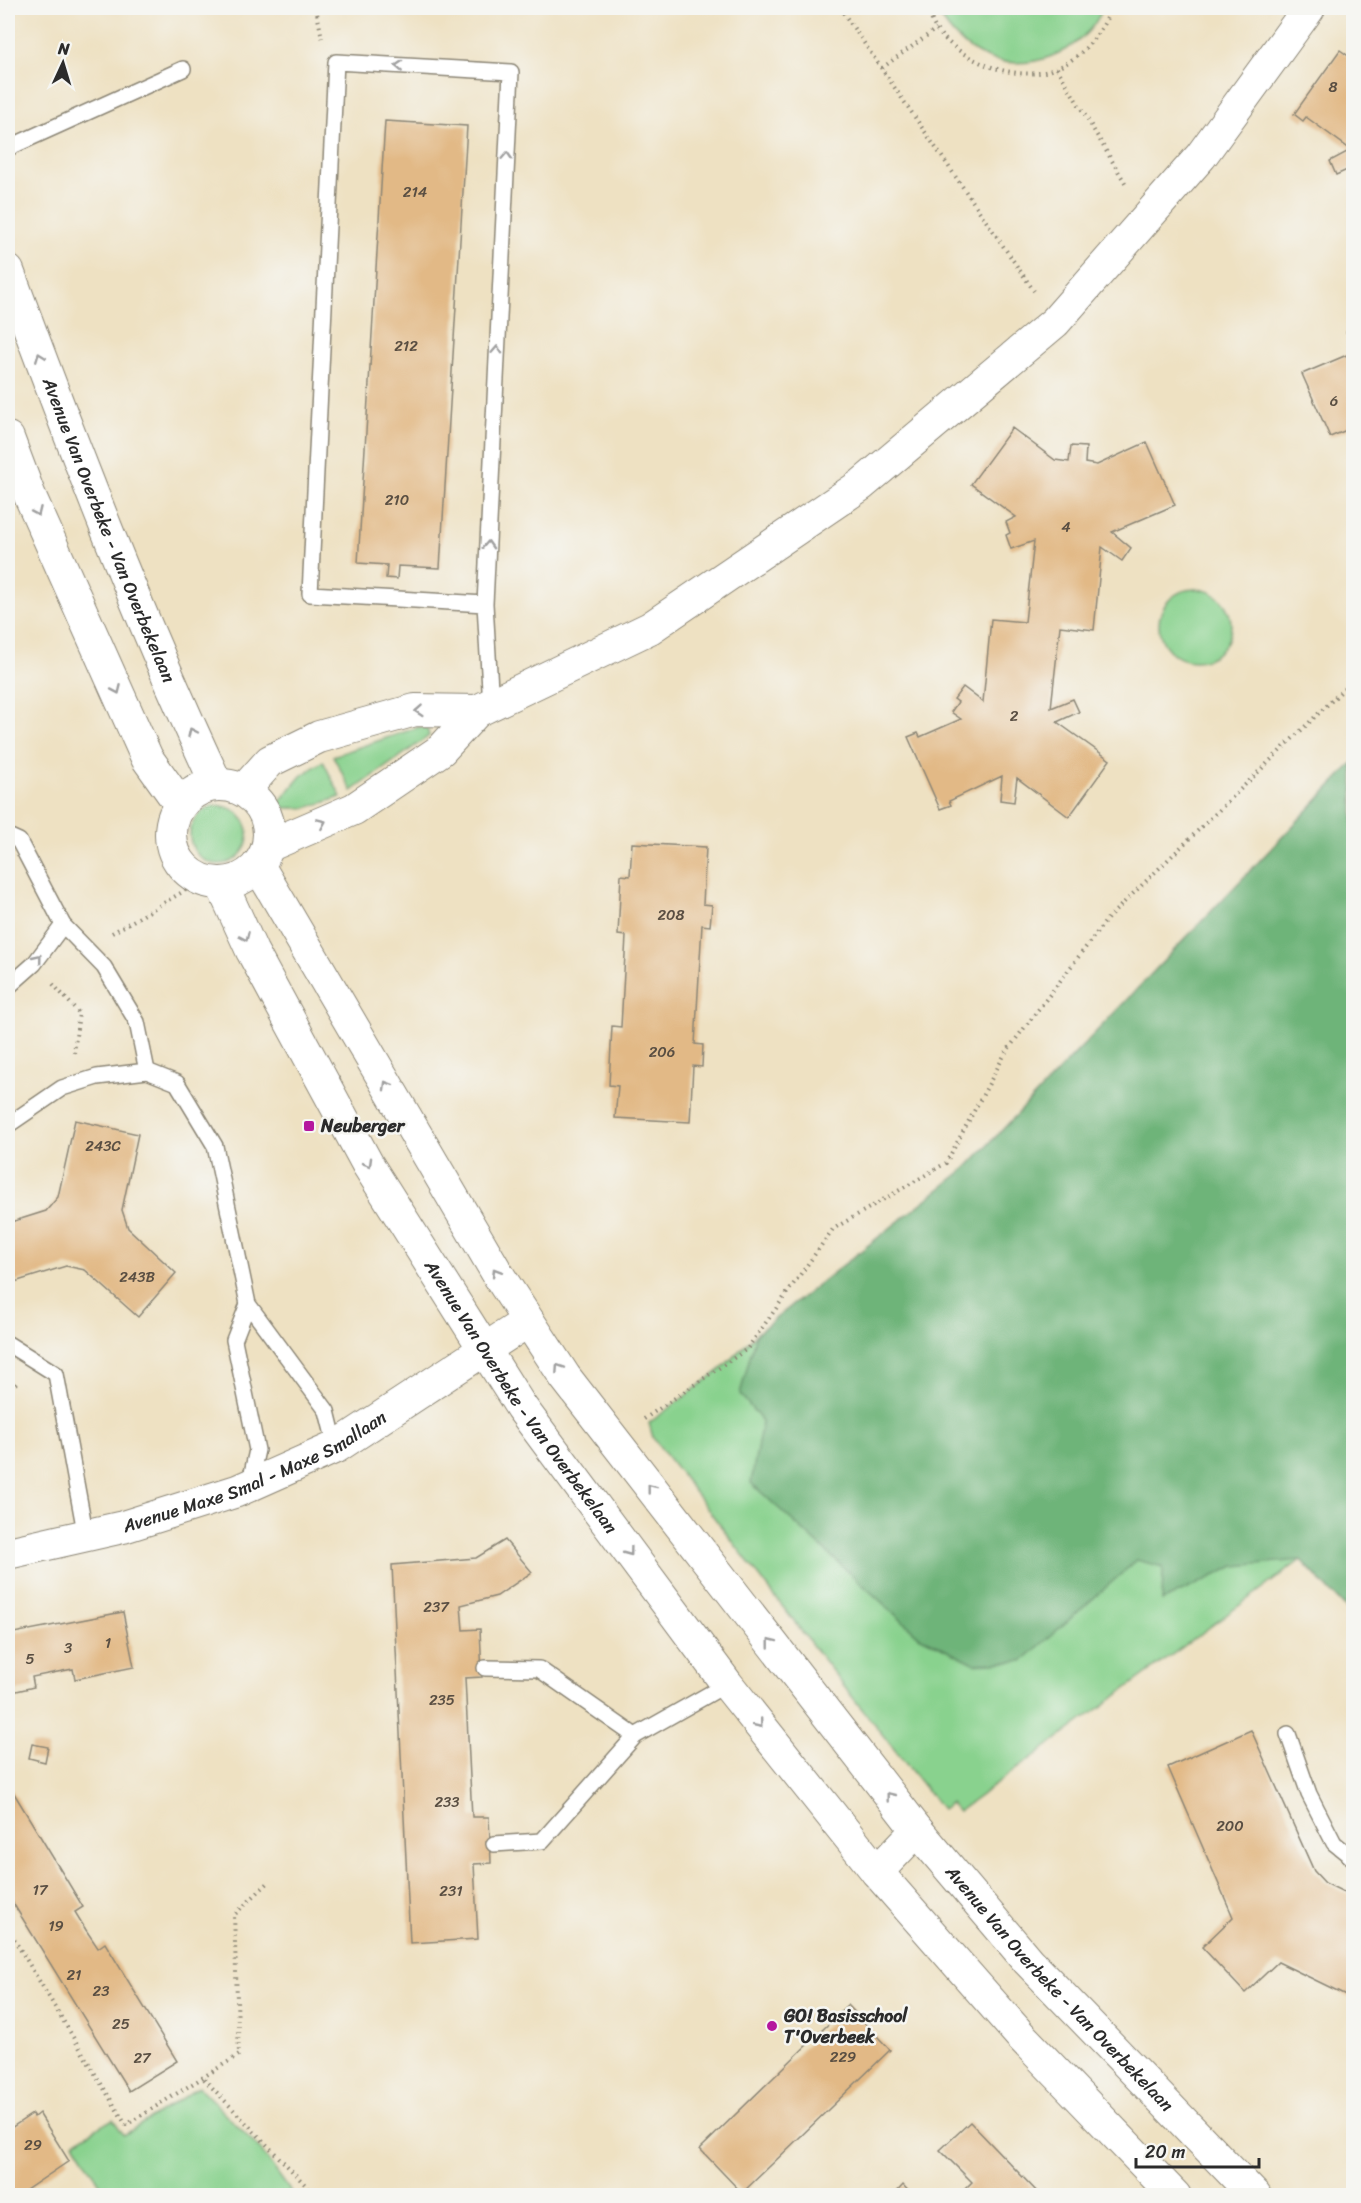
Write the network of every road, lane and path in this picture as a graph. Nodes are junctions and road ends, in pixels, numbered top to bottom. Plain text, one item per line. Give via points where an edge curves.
1 (840, 8) edge
2 (928, 8) edge
3 (1111, 8) edge
4 (1309, 8) edge
5 (936, 29) junction
6 (882, 68) junction
7 (1057, 68) junction
8 (183, 69) dead end
9 (8, 148) edge
10 (1146, 217) junction
11 (8, 271) edge
12 (1055, 321) junction
13 (8, 438) edge
14 (485, 604) junction
15 (1353, 678) edge
16 (484, 709) junction
17 (230, 788) junction
18 (180, 804) junction
19 (8, 836) edge
20 (263, 856) junction
21 (212, 882) junction
22 (63, 925) junction
23 (86, 948) junction
24 (34, 964) junction
25 (8, 987) edge
26 (147, 1071) junction
27 (71, 1085) junction
28 (8, 1125) edge
29 (248, 1304) junction
30 (528, 1321) junction
31 (8, 1344) edge
32 (484, 1349) junction
33 (638, 1423) dead end
34 (336, 1447) junction
35 (237, 1491) junction
36 (86, 1537) junction
37 (8, 1553) edge
38 (485, 1668) dead end
39 (727, 1684) junction
40 (1288, 1734) dead end
41 (635, 1736) junction
42 (917, 1830) junction
43 (494, 1844) dead end
44 (1353, 1859) edge
45 (877, 1872) junction
46 (269, 1882) dead end
47 (8, 1929) edge
48 (204, 2079) junction
49 (316, 2196) edge
50 (1175, 2196) edge
51 (1255, 2196) edge

1 - 6 path
2 - 5 path
3 - 7 path via 1106,23 1093,39
4 - 10 street via 1201,156
5 - 6 path
5 - 7 path via 978,63 999,70 1039,73
6 - 12 path
7 - 10 path
8 - 9 lane
10 - 12 street
17 -> 11 street, Avenue Van Overbeke - Van Overbekelaan via 186,720 83,474
12 - 16 street via 861,485 650,627
13 -> 18 street via 29,494 143,749
14 -> 14 lane via 511,72 336,62 310,594
14 - 16 lane
15 - 33 path via 1108,918 1006,1052 946,1163 833,1229 747,1349
16 -> 17 street via 415,710 319,737 270,761
20 -> 16 street via 354,809 441,750
17 - 18 street via 196,790
17 - 20 street, Avenue Van Overbeke - Van Overbekelaan via 256,801 266,814 270,830
18 - 21 street, Avenue Van Overbeke - Van Overbekelaan via 172,821 171,839 176,856 188,871
19 - 22 lane via 19,841
20 - 21 street via 242,879
30 -> 20 street, Avenue Van Overbeke - Van Overbekelaan via 498,1276
21 - 23 path
21 -> 32 street, Avenue Van Overbeke - Van Overbekelaan via 368,1165
22 - 23 lane
24 -> 22 lane
23 - 26 lane via 104,967 136,1022
24 - 25 lane
24 - 27 path via 79,1013
26 - 27 lane via 97,1077
26 - 29 lane via 177,1083 215,1146
27 - 28 lane
29 - 34 lane via 327,1411
29 - 35 lane via 234,1340 257,1450 252,1473
30 - 32 street, Avenue Maxe Smal - Maxe Smallaan
42 -> 30 street, Avenue Van Overbeke - Van Overbekelaan via 572,1386
31 - 36 lane via 57,1374
32 - 34 street, Avenue Maxe Smal - Maxe Smallaan
32 -> 39 street, Avenue Van Overbeke - Van Overbekelaan via 521,1407
34 - 35 street, Avenue Maxe Smal - Maxe Smallaan
35 - 36 street, Avenue Maxe Smal - Maxe Smallaan
36 - 37 street, Avenue Maxe Smal - Maxe Smallaan
38 - 41 lane via 539,1669
39 - 41 lane
39 -> 45 street, Avenue Van Overbeke - Van Overbekelaan
40 - 44 lane via 1309,1794 1334,1843
41 - 43 lane via 542,1841
42 - 45 street
42 - 51 street, Avenue Van Overbeke - Van Overbekelaan via 1028,1961
45 - 50 street, Avenue Van Overbeke - Van Overbekelaan via 1020,2035
46 - 48 path via 234,1915 239,2055
47 - 48 path via 126,2125
48 - 49 path

